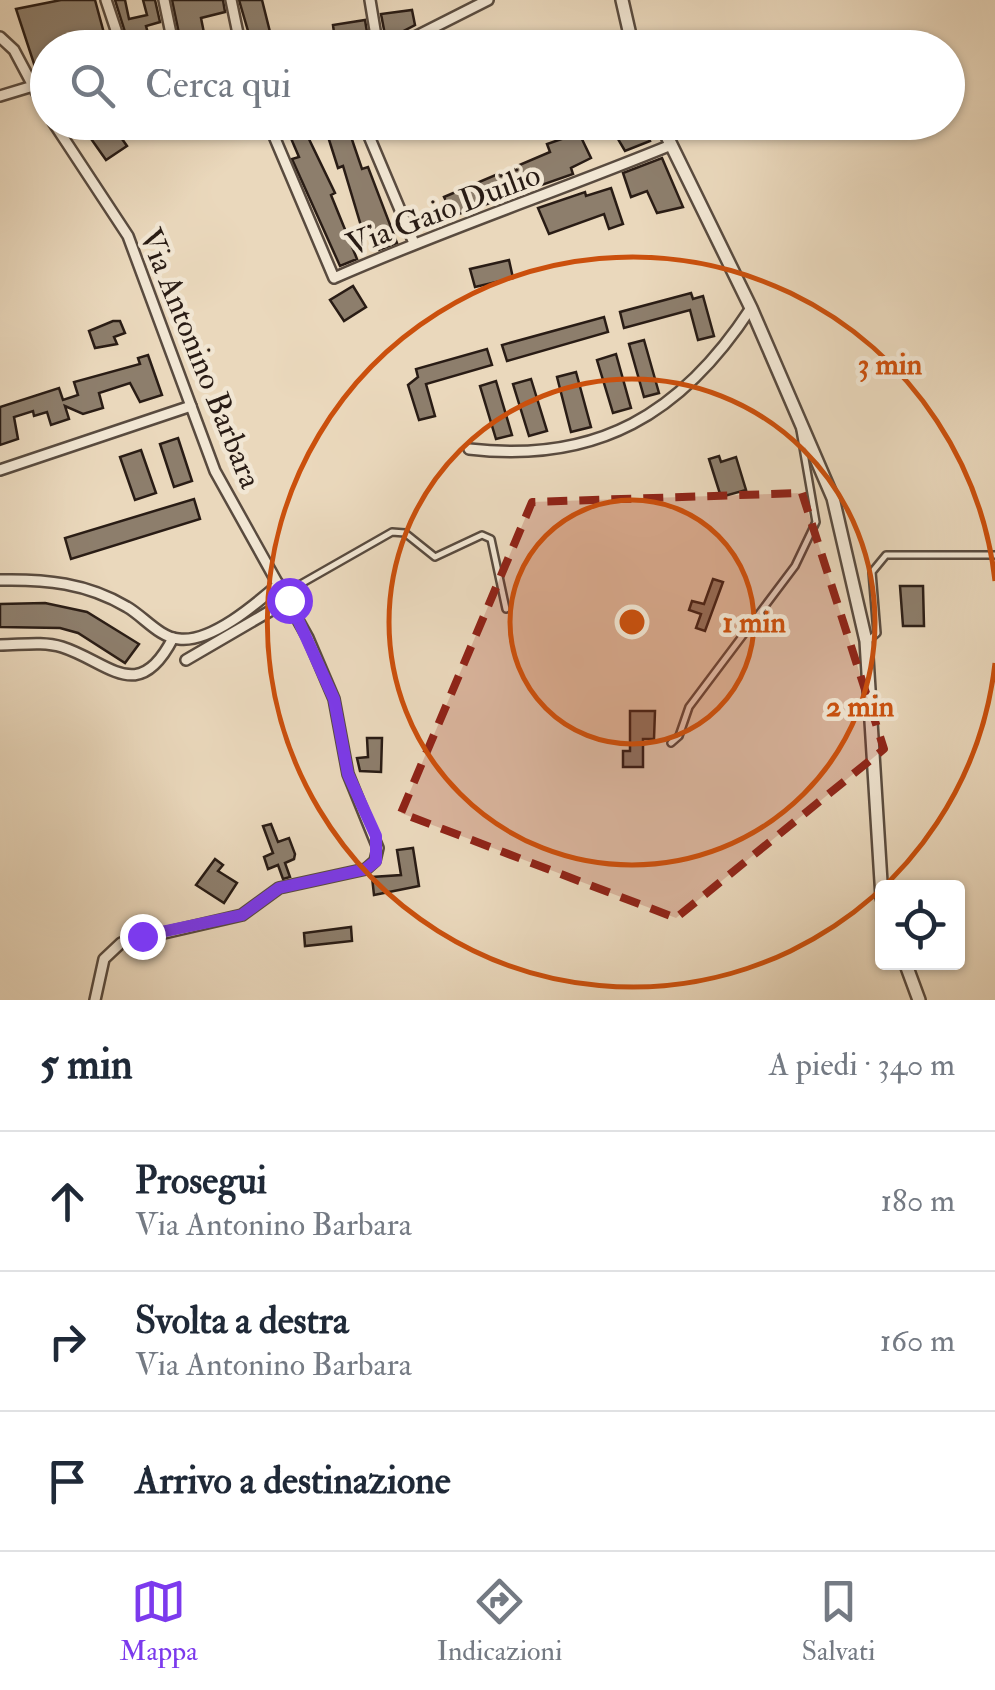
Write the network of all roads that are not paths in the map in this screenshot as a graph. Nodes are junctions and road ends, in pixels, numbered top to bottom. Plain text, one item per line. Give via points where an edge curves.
1 (106, 0) edge
2 (164, 0) edge
3 (231, 0) edge
4 (370, 0) edge
5 (622, 0) edge
6 (485, 1) edge
7 (116, 30) edge
8 (170, 30) edge
9 (237, 30) edge
10 (375, 30) edge
11 (428, 30) edge
12 (630, 30) edge
13 (0, 37) edge
14 (30, 82) edge
15 (30, 87) edge
16 (0, 96) edge
17 (65, 140) edge
18 (276, 140) edge
19 (370, 140) edge
20 (669, 140) edge
21 (671, 145) junction
22 (414, 243) junction
23 (750, 308) junction
24 (191, 406) junction
25 (801, 427) junction
26 (469, 449) dead end
27 (0, 470) edge
28 (995, 555) edge
29 (0, 580) edge
30 (284, 593) junction
31 (506, 609) dead end
32 (173, 638) junction
33 (866, 641) junction
34 (0, 645) edge
35 (186, 660) dead end
36 (671, 743) dead end
37 (881, 880) edge
38 (907, 970) edge
39 (95, 1000) edge
40 (920, 1000) edge

1 - 7 street
2 - 8 street
3 - 9 street
4 - 10 street
5 - 12 street
6 - 11 street
13 - 14 street
15 - 16 street
17 - 24 street, Via Antonino Barbara via 128,236
18 - 22 street, Via Gaio Duilio via 334,278
19 - 22 street
20 - 21 street
21 - 22 street, Via Gaio Duilio
21 - 23 street
23 - 25 street
23 - 26 street via 691,384 609,437 549,452
24 - 27 street
24 - 30 street, Via Antonino Barbara via 215,471
25 - 33 street via 838,515
25 - 36 lane via 816,522 795,566 689,708
28 - 33 lane via 886,555 872,572 877,633
29 - 32 street via 57,582 103,594
30 - 31 lane via 392,532 435,557 482,535 491,539
30 - 32 street via 195,638
30 - 35 street
30 - 39 street, Via Antonino Barbara via 334,699 348,774 376,836 376,861 366,869 279,888 242,915 121,943 104,959
32 - 34 street via 157,664 129,675 112,674 59,646
33 - 37 street
38 - 40 street

